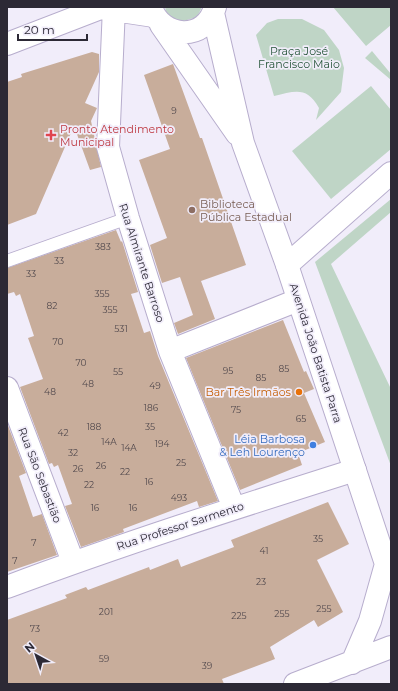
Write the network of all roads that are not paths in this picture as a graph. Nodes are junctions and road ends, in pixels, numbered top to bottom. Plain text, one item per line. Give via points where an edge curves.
1 (103, 9) edge
2 (214, 10) edge
3 (155, 16) edge
4 (7, 44) edge
5 (243, 143) junction
6 (391, 173) edge
7 (128, 218) junction
8 (7, 260) edge
9 (287, 265) junction
10 (298, 300) junction
11 (170, 351) junction
12 (7, 388) edge
13 (355, 470) junction
14 (234, 508) junction
15 (371, 518) junction
16 (391, 536) edge
17 (73, 562) junction
18 (389, 567) edge
19 (7, 587) edge
20 (391, 647) edge
21 (352, 663) junction
22 (295, 684) edge

1 - 3 street
1 - 4 street
1 - 7 street, Rua Almirante Barroso via 108,147
2 - 3 street via 205,25 193,32 174,32
2 - 5 street, Avenida João Batista Parra
3 - 5 street, Avenida João Batista Parra
5 - 9 street, Avenida João Batista Parra
6 - 9 street
7 - 8 lane
7 - 11 street, Rua Almirante Barroso
9 - 10 street, Avenida João Batista Parra
10 - 11 street
10 - 13 street, Avenida João Batista Parra
11 - 14 street, Rua Almirante Barroso
12 - 17 street, Rua São Sebastião
13 - 14 street, Rua Professor Sarmento
13 - 15 street, Avenida João Batista Parra
14 - 17 street, Rua Professor Sarmento
15 - 16 street
15 - 18 street, Avenida João Batista Parra
17 - 19 street, Rua Professor Sarmento
18 - 21 street, Avenida João Batista Parra
20 - 21 street
21 - 22 street

